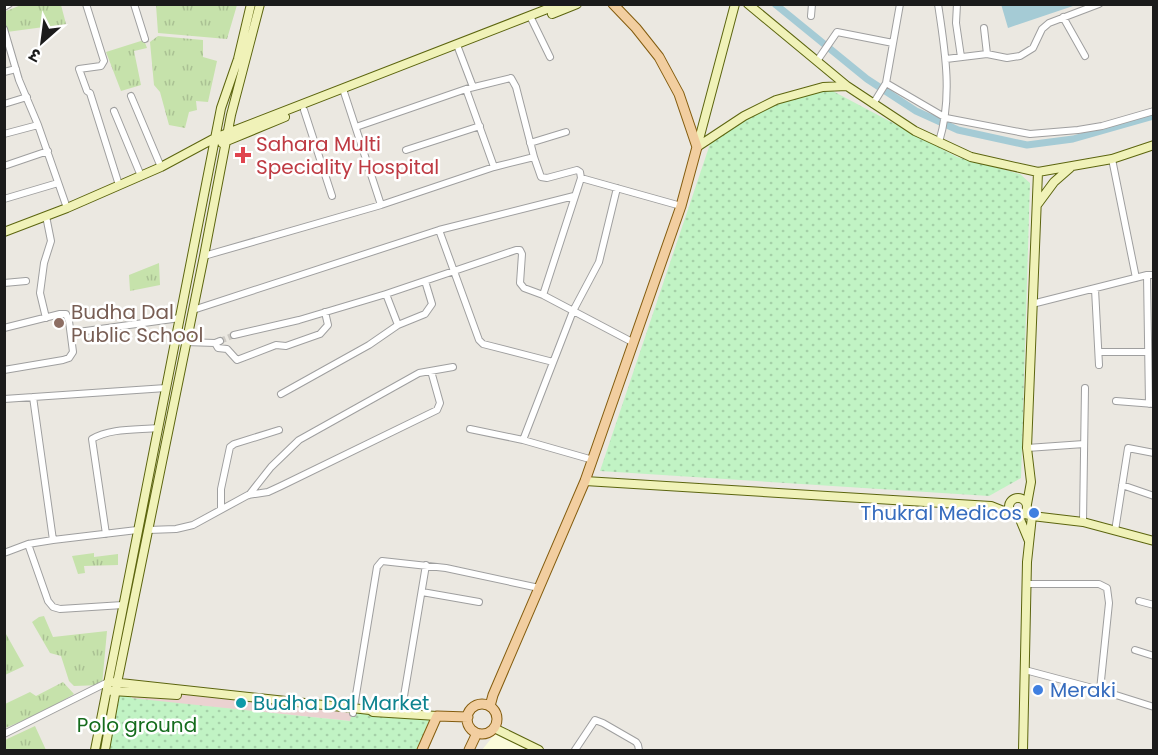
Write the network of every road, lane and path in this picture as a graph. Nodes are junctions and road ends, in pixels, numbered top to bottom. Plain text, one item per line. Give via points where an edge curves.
1 (9, 4) edge
2 (86, 4) edge
3 (134, 4) edge
4 (251, 4) edge
5 (260, 4) edge
6 (560, 4) edge
7 (576, 4) edge
8 (613, 4) edge
9 (735, 4) edge
10 (748, 4) edge
11 (812, 4) edge
12 (900, 4) edge
13 (938, 4) edge
14 (957, 4) edge
15 (1099, 4) edge
16 (4, 7) edge
17 (811, 16) dead end
18 (1064, 18) junction
19 (532, 19) junction
20 (984, 27) dead end
21 (4, 29) edge
22 (146, 39) dead end
23 (893, 43) junction
24 (458, 48) junction
25 (987, 54) junction
26 (1085, 56) dead end
27 (550, 57) dead end
28 (961, 57) junction
29 (946, 59) junction
30 (817, 61) junction
31 (16, 69) junction
32 (4, 72) edge
33 (885, 84) junction
34 (847, 86) junction
35 (470, 88) junction
36 (344, 91) junction
37 (131, 96) dead end
38 (27, 97) junction
39 (4, 104) edge
40 (873, 104) junction
41 (304, 110) junction
42 (114, 111) dead end
43 (1154, 111) edge
44 (945, 120) junction
45 (38, 125) junction
46 (356, 126) junction
47 (480, 126) junction
48 (566, 132) dead end
49 (4, 134) edge
50 (227, 137) junction
51 (940, 138) junction
52 (211, 143) junction
53 (530, 143) junction
54 (1154, 145) edge
55 (697, 147) junction
56 (406, 150) dead end
57 (48, 151) junction
58 (534, 157) junction
59 (1113, 159) junction
60 (4, 166) edge
61 (1073, 166) junction
62 (161, 167) junction
63 (494, 168) junction
64 (1038, 172) junction
65 (141, 176) junction
66 (580, 178) junction
67 (58, 183) junction
68 (119, 185) junction
69 (617, 188) junction
70 (332, 196) dead end
71 (574, 196) junction
72 (4, 199) edge
73 (381, 205) junction
74 (681, 206) junction
75 (1036, 207) junction
76 (67, 208) junction
77 (46, 216) junction
78 (439, 230) junction
79 (4, 232) edge
80 (204, 256) junction
81 (454, 272) junction
82 (1150, 275) edge
83 (1136, 278) junction
84 (26, 281) dead end
85 (425, 281) junction
86 (4, 283) edge
87 (186, 289) junction
88 (1095, 289) junction
89 (197, 291) junction
90 (386, 294) junction
91 (543, 295) junction
92 (1032, 303) junction
93 (192, 310) junction
94 (573, 311) junction
95 (325, 312) junction
96 (46, 318) junction
97 (180, 318) junction
98 (398, 325) junction
99 (4, 328) edge
100 (71, 333) junction
101 (234, 335) tunnel mouth
102 (186, 342) junction
103 (634, 343) junction
104 (1099, 352) junction
105 (1148, 352) junction
106 (553, 362) junction
107 (1100, 365) dead end
108 (453, 367) dead end
109 (4, 370) edge
110 (431, 371) junction
111 (166, 388) junction
112 (1085, 388) dead end
113 (281, 394) dead end
114 (33, 397) junction
115 (4, 399) edge
116 (1116, 401) dead end
117 (1151, 404) edge
118 (158, 428) junction
119 (470, 429) dead end
120 (279, 430) dead end
121 (523, 440) junction
122 (1084, 444) junction
123 (1027, 448) junction
124 (1154, 453) edge
125 (593, 460) junction
126 (585, 481) junction
127 (1031, 482) junction
128 (1122, 485) junction
129 (248, 495) junction
130 (1154, 496) edge
131 (1014, 499) junction
132 (991, 506) junction
133 (221, 509) junction
134 (1023, 513) junction
135 (1083, 522) junction
136 (148, 530) junction
137 (137, 531) junction
138 (1115, 531) junction
139 (106, 534) junction
140 (53, 540) junction
141 (1154, 541) edge
142 (28, 544) junction
143 (4, 553) edge
144 (426, 566) junction
145 (1027, 584) junction
146 (539, 588) junction
147 (422, 592) junction
148 (1139, 601) dead end
149 (479, 602) dead end
150 (123, 605) junction
151 (1154, 605) edge
152 (1135, 650) dead end
153 (1154, 656) edge
154 (1025, 670) junction
155 (112, 687) junction
156 (1100, 690) junction
157 (490, 706) junction
158 (1154, 708) edge
159 (353, 711) junction
160 (401, 714) junction
161 (437, 716) junction
162 (468, 717) junction
163 (494, 728) junction
164 (477, 733) junction
165 (4, 734) edge
166 (95, 750) edge
167 (105, 750) edge
168 (422, 750) edge
169 (469, 750) edge
170 (539, 750) edge
171 (575, 750) edge
172 (639, 750) edge
173 (1023, 750) edge

1 - 16 street
2 - 68 street via 104,61 101,66 79,69
3 - 22 street
4 - 52 street
5 - 50 street
6 - 19 street
7 - 19 street
8 - 55 main road via 659,57 679,94
9 - 55 street
10 - 30 street
11 - 17 street
12 - 23 street
13 - 29 street
14 - 28 street
15 - 18 street
18 - 25 street via 1044,26 1026,54 1014,58
18 - 26 street
19 - 24 street
19 - 27 street
20 - 25 street
21 - 31 street
23 - 30 street via 843,32 835,34
23 - 33 street
24 - 35 street
24 - 36 street
25 - 28 street
28 - 29 street
29 - 44 street
30 - 34 street
31 - 32 street
31 - 38 street
33 - 40 street
33 - 44 street
34 - 40 street
34 - 55 street via 823,87 776,100
35 - 46 street
35 - 47 street
35 - 53 street via 511,78
36 - 41 street
36 - 46 street
36 - 50 street
37 - 62 street
38 - 39 street
38 - 45 street
40 - 51 street via 915,131
41 - 50 street
41 - 70 street
42 - 65 street
43 - 44 street via 1102,126 1049,134
44 - 51 street
45 - 49 street
45 - 57 street
46 - 73 street
47 - 56 street
47 - 63 street
48 - 53 street
50 - 52 street
50 - 80 street
51 - 64 street via 971,157
52 - 62 street
52 - 87 street
53 - 58 street
54 - 59 street
55 - 74 main road
57 - 60 street
57 - 67 street
58 - 63 street
58 - 66 street via 541,177 576,170
59 - 61 street
59 - 83 street
61 - 64 street
61 - 75 street via 1054,182
62 - 65 street
63 - 73 street
64 - 75 street
65 - 68 street
66 - 69 street
66 - 71 street
67 - 72 street
67 - 76 street
68 - 76 street
69 - 74 street
69 - 94 street via 599,262
71 - 78 street
71 - 91 street
73 - 80 street
74 - 103 main road
75 - 92 street
76 - 77 street
77 - 79 street
77 - 96 street via 51,241 40,293
78 - 81 street
78 - 93 street
80 - 89 street
81 - 85 street
81 - 91 street via 520,250 520,283
81 - 106 street via 483,344
82 - 83 street
82 - 105 street
83 - 88 street
84 - 86 street
85 - 90 street
85 - 98 street via 432,304 429,310
87 - 89 street
87 - 97 street
88 - 92 street
88 - 104 street
89 - 93 street
90 - 95 street
90 - 98 street
91 - 94 street
92 - 123 street
93 - 102 street
94 - 103 street
94 - 106 street
95 - 101 street
95 - 102 street via 328,325 320,334 237,360 227,349 218,348 217,342
96 - 99 street
96 - 100 street via 66,314
97 - 100 street
97 - 111 street
98 - 113 street
100 - 109 street via 73,352 69,358
102 - 136 street
103 - 125 main road
104 - 105 street
104 - 107 street
105 - 117 street
106 - 121 street
108 - 110 street
110 - 129 street via 419,373 299,440
110 - 129 street via 440,403 437,410 268,492
111 - 114 street
111 - 118 street
112 - 122 street
114 - 115 street
114 - 140 street
116 - 117 street
118 - 137 street
118 - 139 street via 112,432 92,439
119 - 121 street
120 - 133 street via 230,447
121 - 125 street
122 - 123 street
122 - 135 street
123 - 127 street
124 - 128 street via 1128,448
125 - 126 main road
126 - 132 street
126 - 146 main road
127 - 131 street
127 - 134 street
128 - 130 street
128 - 138 street
129 - 133 street
131 - 132 street
131 - 134 street via 1023,500
131 - 134 street via 1008,508
132 - 134 street
133 - 136 street via 183,528
134 - 135 street
134 - 145 street via 1029,542
135 - 138 street
136 - 155 street
137 - 139 street
137 - 150 street
138 - 141 street
139 - 140 street
140 - 142 street
142 - 143 street
142 - 150 street via 53,607
144 - 146 street
144 - 147 street
144 - 159 street via 385,560 379,563
145 - 154 street
145 - 156 street via 1099,584 1107,588 1109,603
146 - 157 main road
147 - 149 street
147 - 160 street
148 - 151 street
150 - 155 street
152 - 153 street
154 - 156 street
154 - 173 street
155 - 159 street
155 - 165 street via 95,687
155 - 166 street
155 - 167 street
156 - 158 street
157 - 162 main road via 476,706
157 - 163 main road via 497,719
159 - 160 street
160 - 161 street
161 - 162 main road
161 - 168 main road
162 - 164 main road via 470,727
163 - 164 main road
163 - 170 street
164 - 169 main road
171 - 172 street via 595,720 636,742

